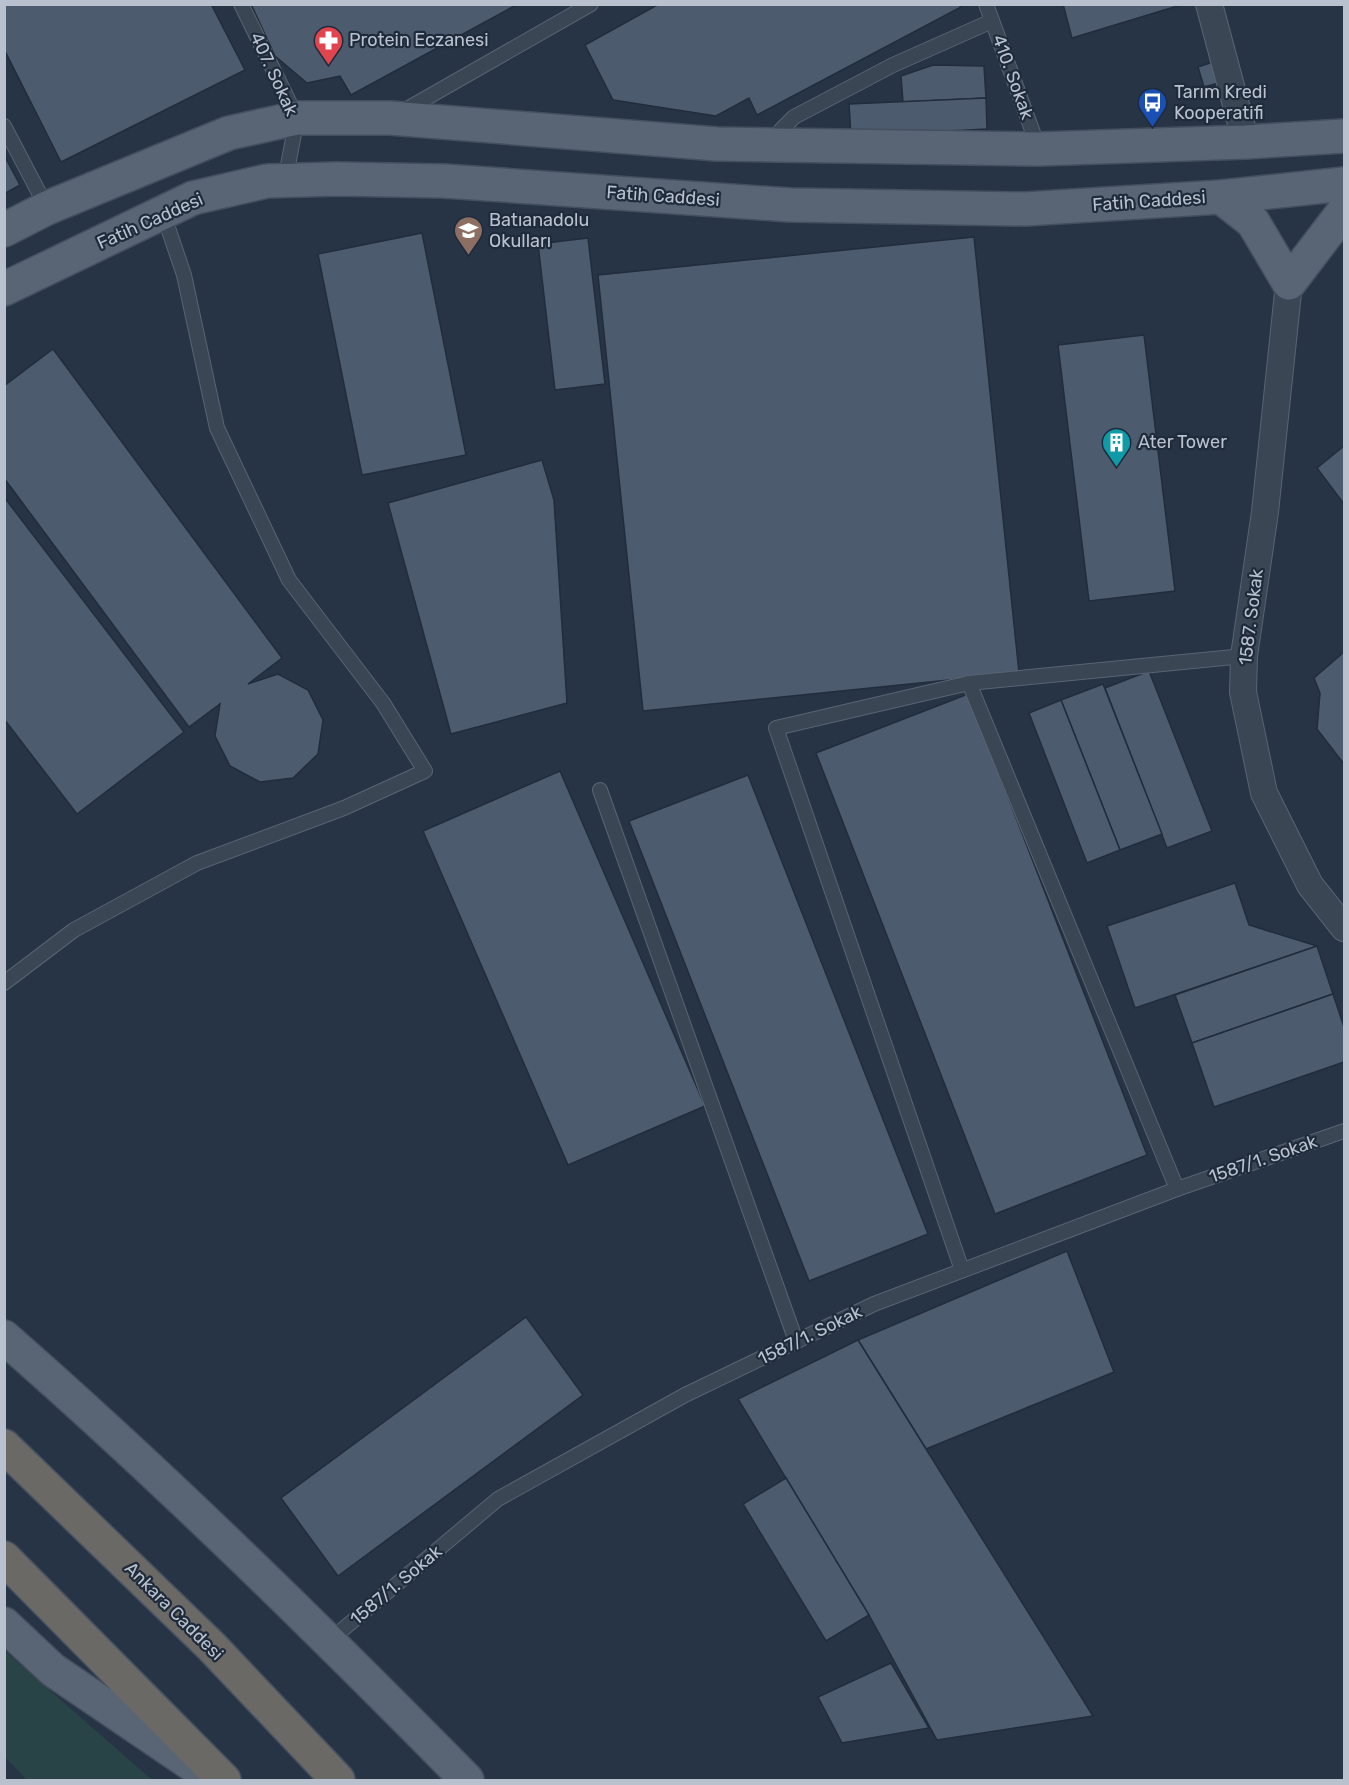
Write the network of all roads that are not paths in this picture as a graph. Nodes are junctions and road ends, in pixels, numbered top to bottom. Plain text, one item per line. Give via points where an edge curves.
1 (241, 4) edge
2 (591, 4) edge
3 (986, 4) edge
4 (1209, 4) edge
5 (992, 21) junction
6 (297, 118) junction
7 (390, 118) junction
8 (4, 126) edge
9 (1344, 136) edge
10 (1246, 142) junction
11 (775, 145) junction
12 (1039, 149) junction
13 (285, 181) junction
14 (1344, 184) edge
15 (1221, 197) junction
16 (47, 208) junction
17 (1344, 211) edge
18 (163, 213) junction
19 (4, 230) edge
20 (1289, 283) junction
21 (4, 289) edge
22 (1244, 656) junction
23 (969, 683) junction
24 (600, 790) dead end
25 (1344, 928) edge
26 (4, 983) edge
27 (1344, 1131) edge
28 (1177, 1189) junction
29 (962, 1270) junction
30 (4, 1337) edge
31 (796, 1341) junction
32 (4, 1446) edge
33 (4, 1558) edge
34 (4, 1624) edge
35 (329, 1641) junction
36 (215, 1780) edge
37 (224, 1780) edge
38 (338, 1780) edge
39 (467, 1780) edge

1 - 6 lane, 407. Sokak
2 - 7 lane
3 - 5 lane, 410. Sokak
4 - 10 street
5 - 11 lane via 893,65 794,117 781,130
5 - 12 lane, 410. Sokak
6 - 7 main road
6 - 13 lane, 407. Sokak
6 - 16 main road via 229,133
7 - 11 main road via 717,144
8 - 16 lane
9 - 10 main road
10 - 12 main road
11 - 12 main road
13 - 15 main road, Fatih Caddesi via 444,181 825,206 1025,209
13 - 18 main road, Fatih Caddesi via 193,198
14 - 15 main road, Fatih Caddesi
15 - 20 main road via 1253,222
16 - 19 main road
17 - 20 main road
18 - 21 main road, Fatih Caddesi
18 - 26 lane via 184,275 217,428 289,580 383,703 425,771 344,808 197,863 74,930
20 - 22 street, 1587. Sokak via 1266,512
22 - 23 lane
22 - 25 street, 1587. Sokak via 1243,692 1264,793 1310,885
23 - 28 lane
23 - 29 lane via 776,728
24 - 31 lane
27 - 28 lane, 1587/1. Sokak
28 - 29 lane, 1587/1. Sokak
29 - 31 lane, 1587/1. Sokak via 874,1304
30 - 35 main road via 99,1420
31 - 35 lane, 1587/1. Sokak via 685,1395 498,1499
32 - 38 highway, Ankara Caddesi via 212,1646
33 - 37 highway
34 - 36 main road via 53,1670
35 - 39 main road

